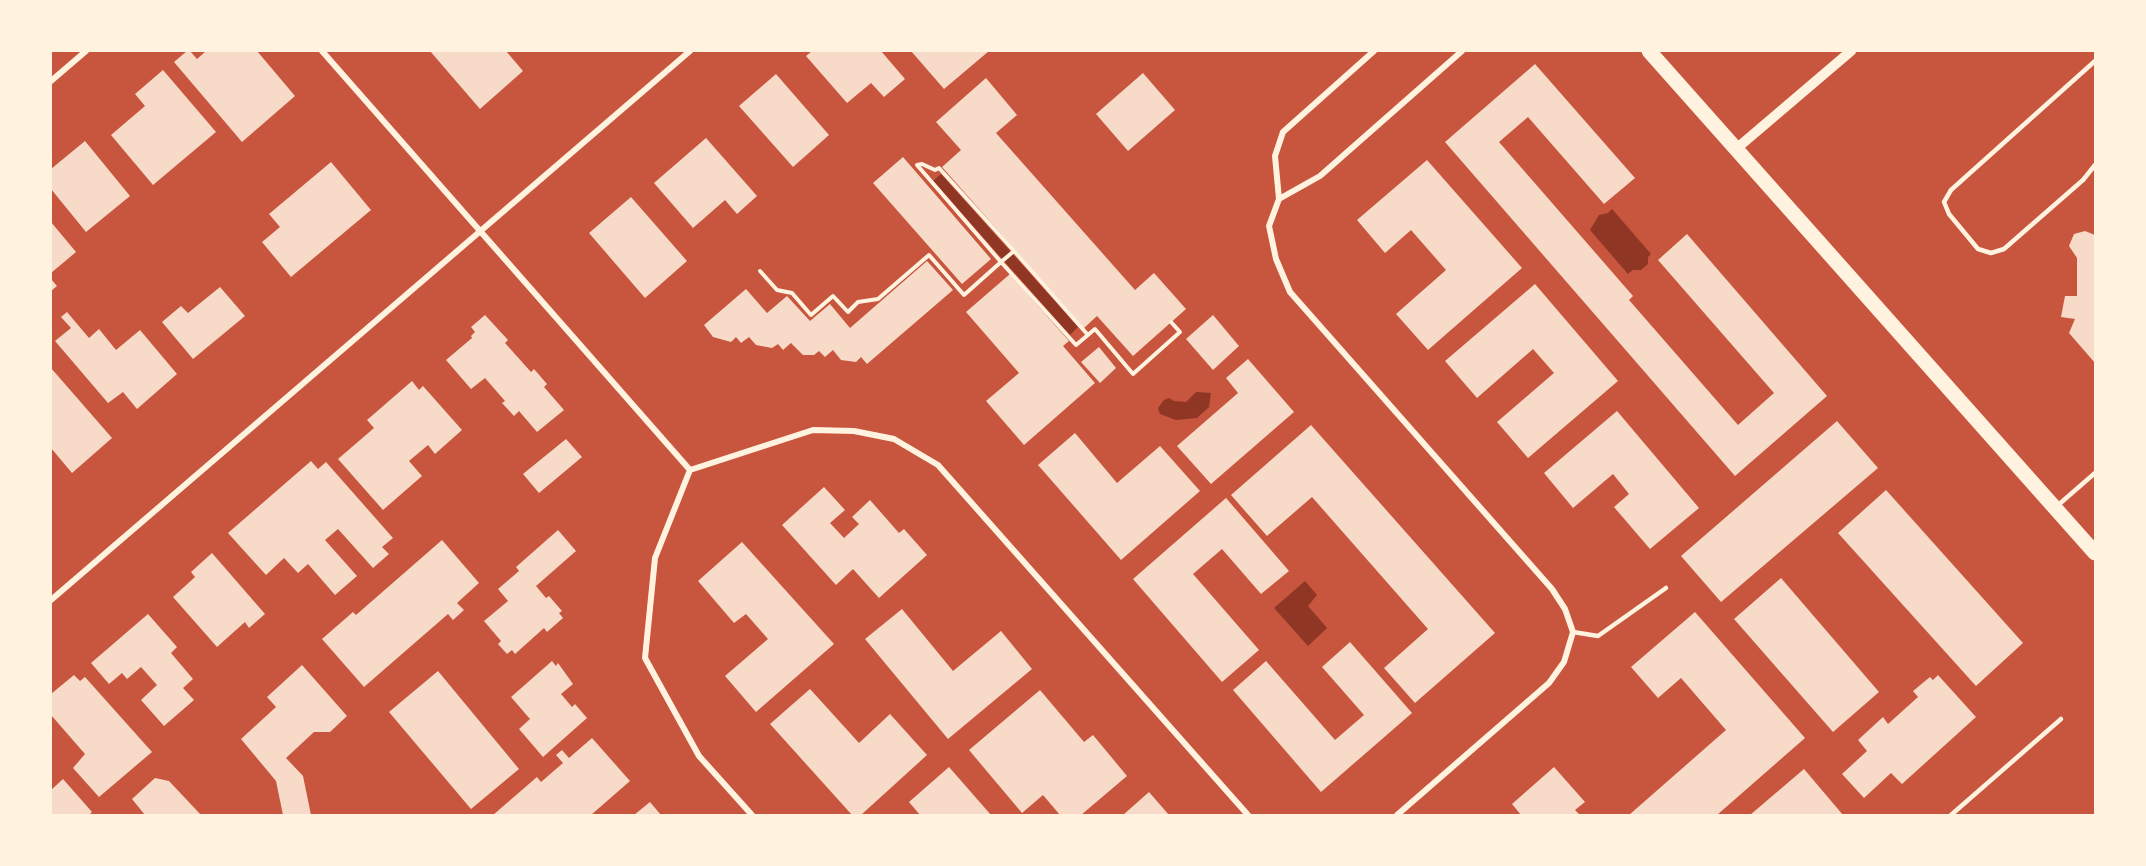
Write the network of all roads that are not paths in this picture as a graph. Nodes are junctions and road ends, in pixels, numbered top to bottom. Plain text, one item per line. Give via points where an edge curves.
1 (86, 51) edge
2 (322, 51) edge
3 (690, 51) edge
4 (1374, 51) edge
5 (1462, 51) edge
6 (1649, 51) edge
7 (1851, 51) edge
8 (2095, 61) edge
9 (51, 81) edge
10 (1736, 149) junction
11 (2095, 165) edge
12 (1279, 199) junction
13 (480, 231) junction
14 (690, 470) junction
15 (2095, 473) edge
16 (2055, 508) junction
17 (2095, 553) edge
18 (1666, 588) dead end
19 (51, 600) edge
20 (1572, 632) junction
21 (2061, 719) dead end
22 (752, 815) edge
23 (1248, 815) edge
24 (1397, 815) edge
25 (1951, 815) edge

1 - 9 street
2 - 13 street
3 - 13 street
4 - 12 street via 1283,132 1275,156
5 - 12 street via 1320,176
6 - 10 main road
7 - 10 street
8 - 11 lane via 1951,190 1944,202 1948,214 1978,249 1990,253 2004,249
10 - 16 main road
12 - 20 street via 1269,226 1276,259 1290,292 1552,589 1565,609
13 - 14 street
13 - 19 street
14 - 22 street via 655,558 645,658 699,756
14 - 23 street via 813,430 894,439 930,460 961,489
15 - 16 lane
16 - 17 main road
18 - 20 lane via 1598,636
20 - 24 street via 1564,662 1549,682
21 - 25 lane

